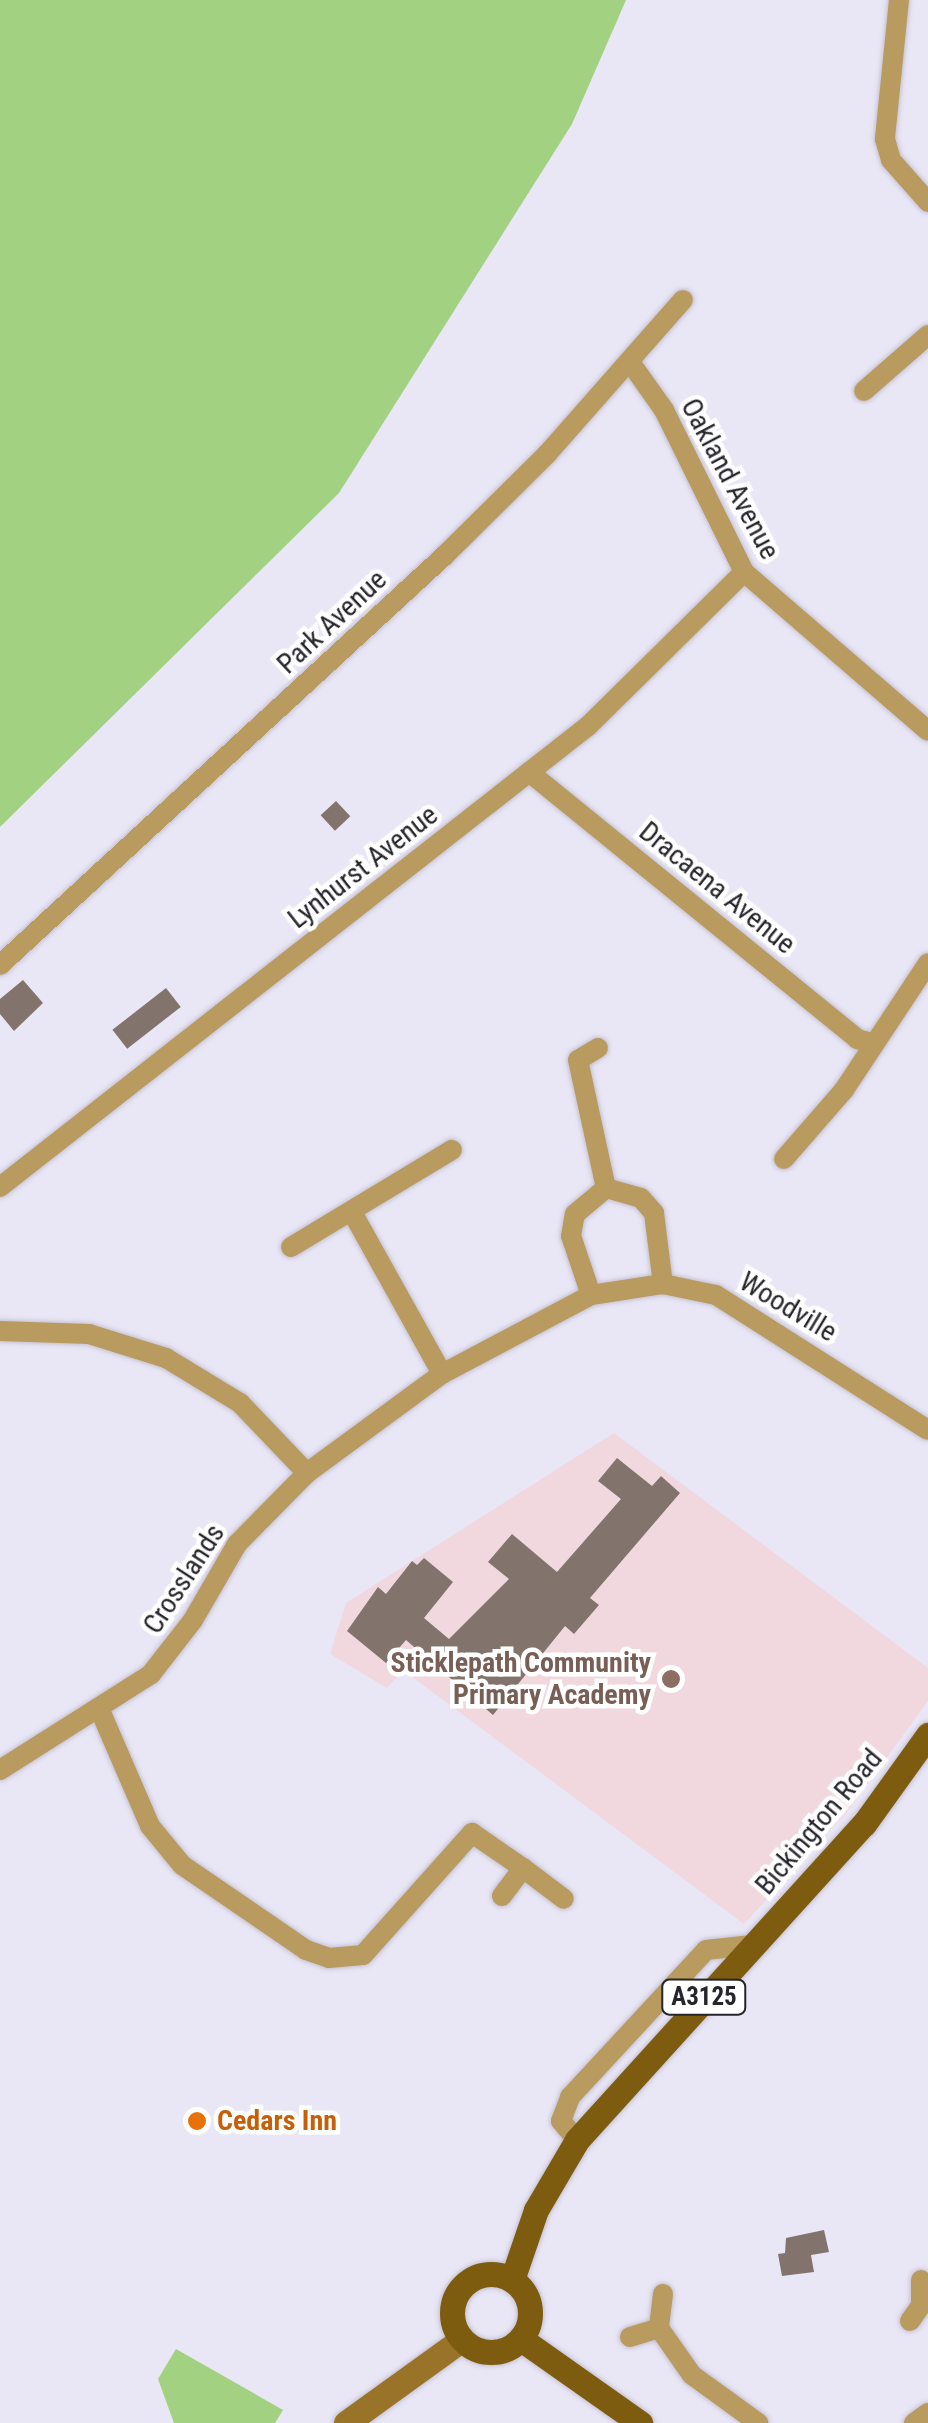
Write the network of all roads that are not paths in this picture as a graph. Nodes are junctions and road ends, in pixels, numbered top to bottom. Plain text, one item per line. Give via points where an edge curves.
1 (899, 0) edge
2 (928, 202) edge
3 (682, 300) dead end
4 (928, 335) edge
5 (630, 362) junction
6 (864, 391) dead end
7 (744, 572) junction
8 (928, 731) edge
9 (529, 772) junction
10 (928, 963) edge
11 (0, 965) edge
12 (872, 1044) junction
13 (598, 1048) dead end
14 (452, 1150) dead end
15 (784, 1159) dead end
16 (0, 1186) edge
17 (606, 1188) junction
18 (352, 1212) junction
19 (291, 1247) dead end
20 (663, 1284) junction
21 (590, 1295) junction
22 (0, 1332) edge
23 (442, 1374) junction
24 (928, 1430) edge
25 (307, 1473) junction
26 (99, 1708) junction
27 (928, 1735) edge
28 (0, 1770) edge
29 (523, 1868) junction
30 (502, 1896) dead end
31 (564, 1900) dead end
32 (512, 2280) junction
33 (921, 2280) dead end
34 (663, 2294) dead end
35 (920, 2311) edge
36 (659, 2328) junction
37 (630, 2337) dead end
38 (521, 2339) junction
39 (461, 2340) junction
40 (928, 2413) edge
41 (346, 2423) edge
42 (640, 2423) edge
43 (758, 2423) edge
44 (914, 2423) edge

1 - 2 street via 885,139 891,160
3 - 5 street, Park Avenue
4 - 6 street
5 - 7 street, Oakland Avenue via 664,410
5 - 11 street, Park Avenue via 444,556
7 - 8 street, Oakland Avenue
7 - 9 street, Lynhurst Avenue via 588,726
9 - 12 street, Dracaena Avenue via 856,1039
9 - 16 street, Lynhurst Avenue
10 - 12 street
12 - 15 street via 844,1090
13 - 17 street via 578,1060
14 - 18 street
17 - 20 street via 641,1198 654,1213
17 - 21 street via 575,1214 570,1236
18 - 19 street
18 - 23 street
20 - 21 street, Woodville
20 - 24 street, Woodville via 716,1295 760,1318
21 - 23 street, Woodville
22 - 25 street via 88,1334 166,1358 240,1403
23 - 25 street, Woodville
25 - 26 street, Crosslands via 236,1544 174,1649 151,1674
26 - 28 street, Crosslands
26 - 29 street via 150,1826 182,1865 306,1950 329,1958 363,1955 462,1837 485,1838
27 - 32 main road, Bickington Road / A3125 via 864,1824 577,2140 536,2210
29 - 30 street
29 - 31 street
32 - 38 main road via 530,2308
32 - 39 main road via 480,2275 457,2293 451,2313
33 - 35 street
34 - 36 street
36 - 37 street
36 - 43 street via 692,2375
38 - 39 main road via 496,2353
38 - 42 main road
39 - 41 main road
40 - 44 street

